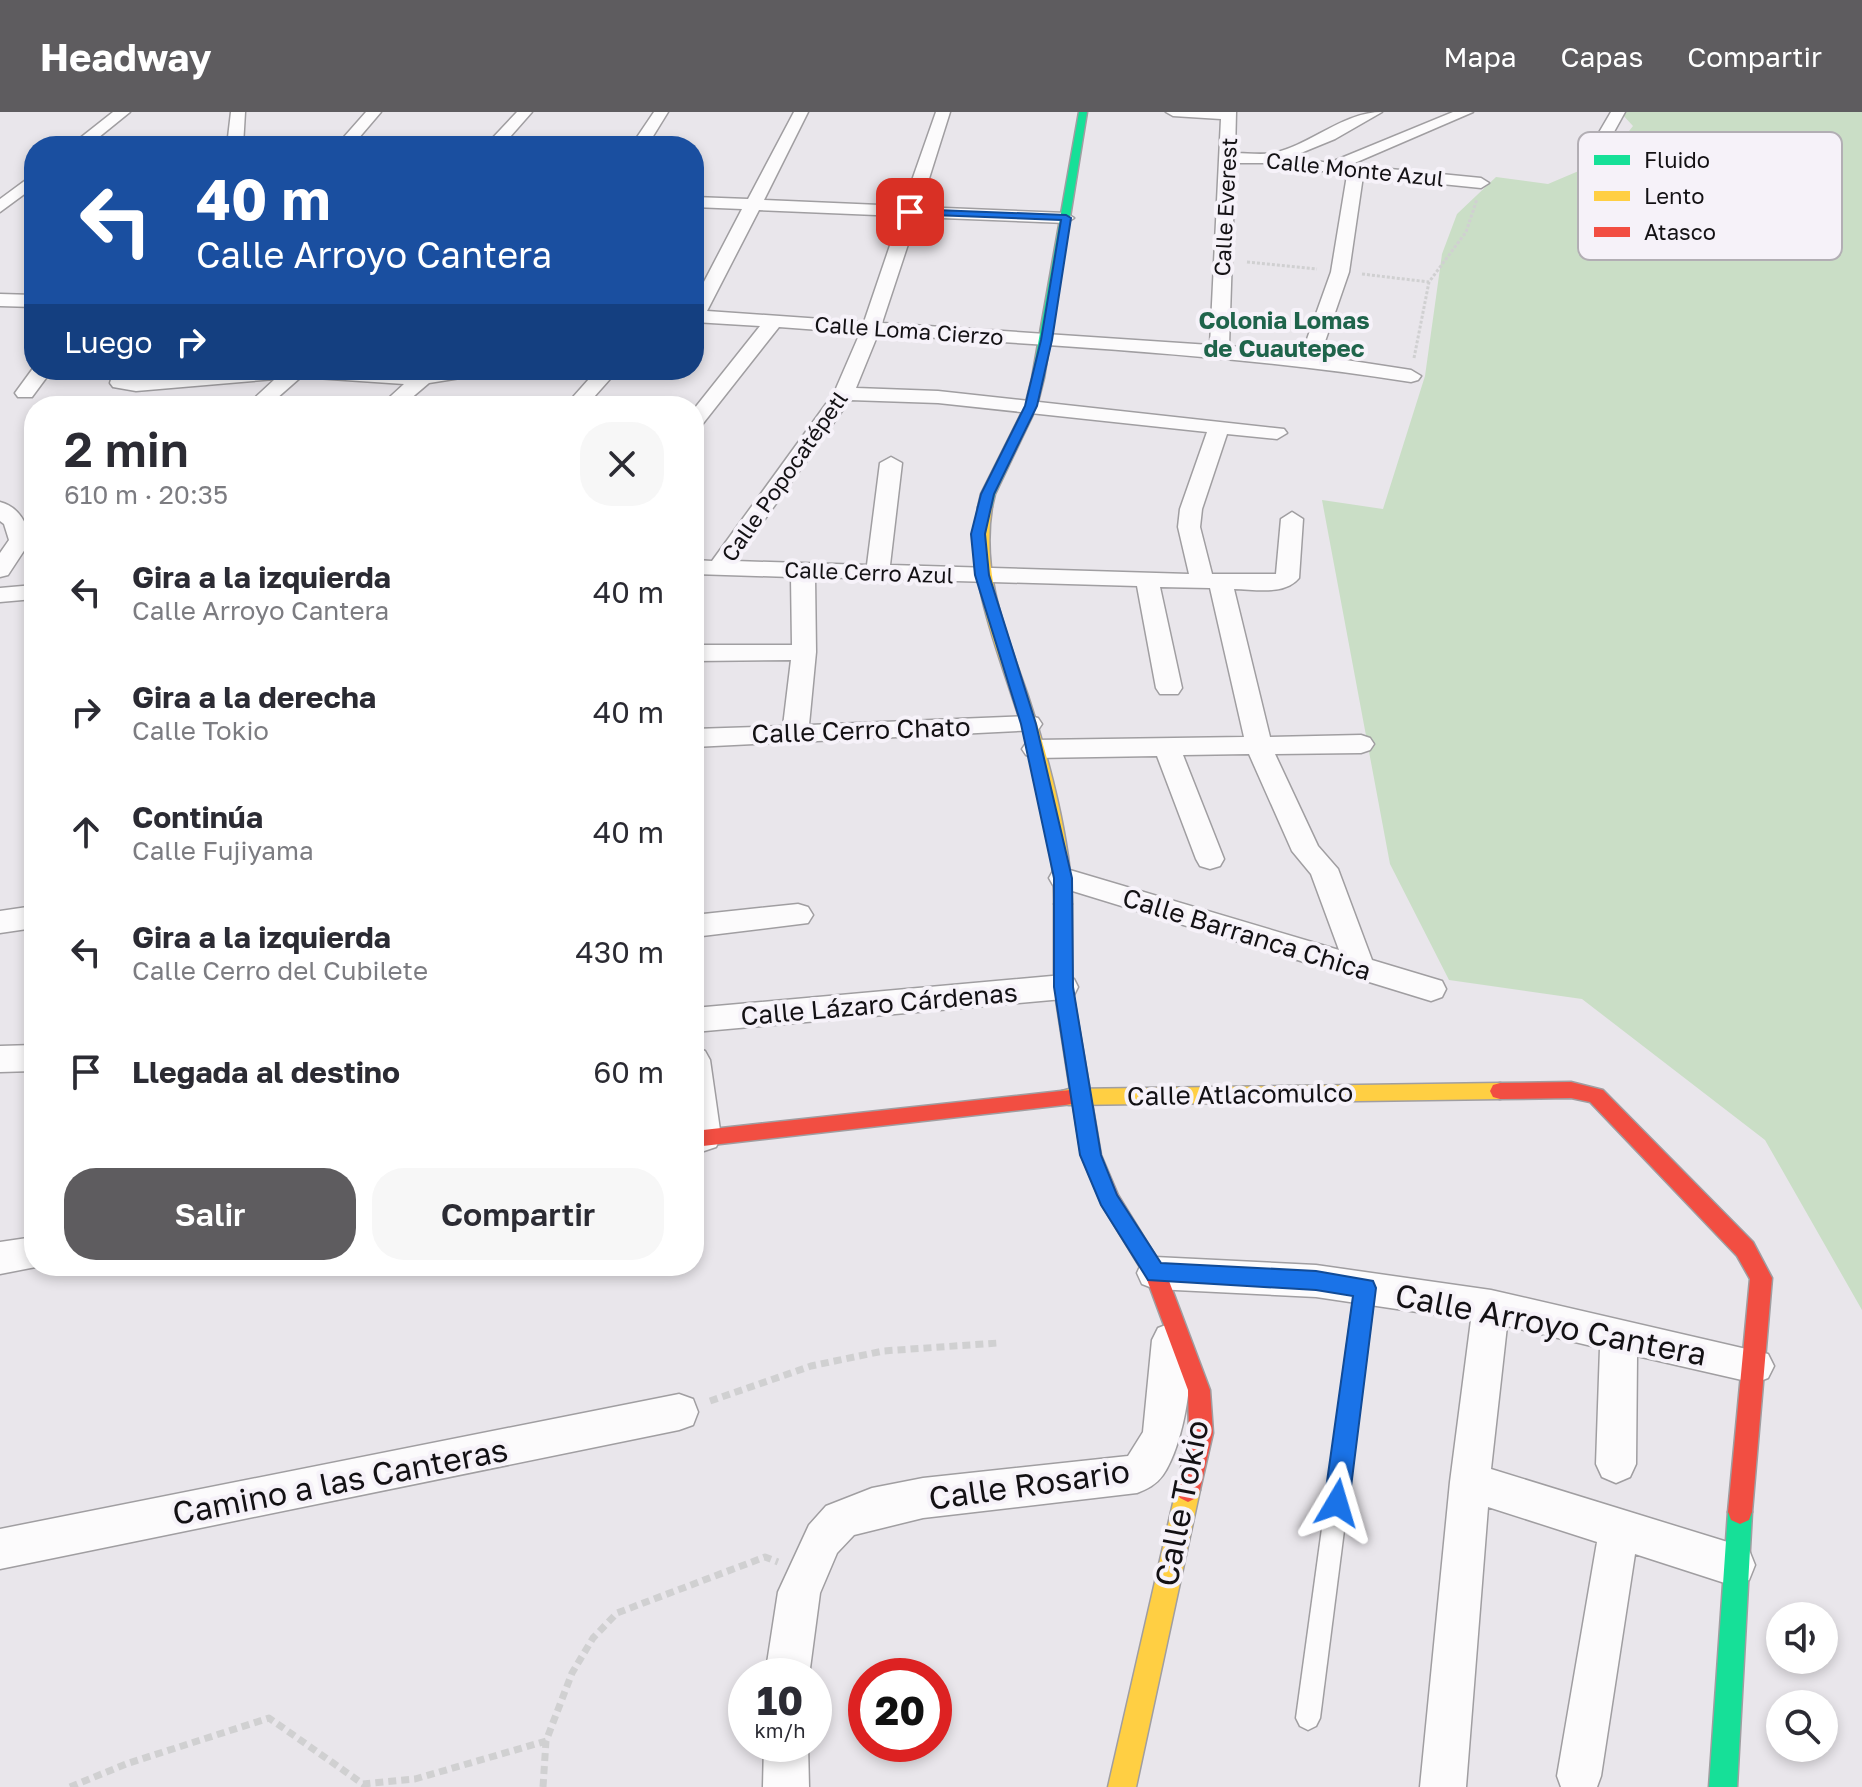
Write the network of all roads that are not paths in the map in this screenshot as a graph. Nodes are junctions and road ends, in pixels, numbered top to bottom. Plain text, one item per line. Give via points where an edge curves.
1 (123, 112) edge
2 (238, 112) edge
3 (374, 112) edge
4 (525, 112) edge
5 (661, 112) edge
6 (801, 112) edge
7 (943, 112) edge
8 (1083, 112) edge
9 (1173, 112) edge
10 (1375, 112) edge
11 (1466, 112) edge
12 (1597, 112) edge
13 (1618, 113) edge
14 (1229, 114) edge
15 (1607, 132) edge
16 (91, 136) edge
17 (236, 136) edge
18 (353, 136) edge
19 (502, 136) edge
20 (645, 136) edge
21 (1228, 158) junction
22 (1272, 158) junction
23 (1329, 168) junction
24 (1356, 171) junction
25 (0, 183) edge
26 (24, 183) edge
27 (1481, 183) road end
28 (24, 188) edge
29 (704, 203) edge
30 (754, 206) junction
31 (0, 207) edge
32 (910, 212) junction
33 (1066, 218) junction
34 (704, 299) edge
35 (0, 300) edge
36 (24, 301) edge
37 (704, 316) edge
38 (775, 320) junction
39 (872, 326) junction
40 (1046, 340) junction
41 (1219, 351) junction
42 (1309, 360) junction
43 (1411, 376) road end
44 (35, 380) edge
45 (128, 380) edge
46 (189, 380) edge
47 (285, 380) edge
48 (420, 380) edge
49 (599, 380) edge
50 (25, 393) dead end
51 (844, 394) junction
52 (267, 396) edge
53 (402, 396) edge
54 (584, 396) edge
55 (1031, 406) junction
56 (704, 409) edge
57 (1219, 426) junction
58 (1277, 433) dead end
59 (891, 463) dead end
60 (0, 509) edge
61 (1292, 519) dead end
62 (704, 567) edge
63 (719, 567) junction
64 (0, 570) edge
65 (803, 571) junction
66 (877, 574) junction
67 (982, 575) junction
68 (1147, 580) junction
69 (1212, 582) junction
70 (24, 593) edge
71 (0, 595) edge
72 (804, 652) junction
73 (704, 653) edge
74 (1169, 688) dead end
75 (795, 732) junction
76 (704, 737) edge
77 (1032, 737) junction
78 (1361, 744) dead end
79 (1259, 747) junction
80 (1167, 748) junction
81 (1210, 859) dead end
82 (1063, 878) junction
83 (798, 915) dead end
84 (24, 918) edge
85 (0, 922) edge
86 (704, 925) edge
87 (1361, 970) junction
88 (1063, 987) junction
89 (1431, 989) dead end
90 (704, 1019) edge
91 (24, 1058) edge
92 (0, 1059) edge
93 (1079, 1096) junction
94 (704, 1137) edge
95 (24, 1254) edge
96 (0, 1258) edge
97 (1155, 1273) junction
98 (1365, 1288) junction
99 (1491, 1306) junction
100 (1172, 1324) junction
101 (1619, 1336) junction
102 (1755, 1366) junction
103 (679, 1412) road end
104 (1616, 1464) dead end
105 (1470, 1482) junction
106 (1619, 1529) junction
107 (0, 1549) edge
108 (1734, 1565) junction
109 (790, 1658) edge
110 (1308, 1718) dead end
111 (786, 1762) edge
112 (1579, 1776) dead end
113 (786, 1787) edge
114 (1122, 1787) edge
115 (1443, 1787) edge
116 (1723, 1787) edge

1 - 16 street
2 - 17 street
3 - 18 street
4 - 19 street
5 - 20 street
6 - 30 street
7 - 32 street, Calle Popocatépetl
8 - 33 street, Calle Tokio
9 - 14 street
10 - 22 street
11 - 23 street
12 - 13 street
13 - 15 street
14 - 21 street, Calle Everest
21 - 22 street, Calle Monte Azul
21 - 41 street, Calle Everest
22 - 23 street, Calle Monte Azul
23 - 24 street, Calle Monte Azul
24 - 27 street, Calle Monte Azul
24 - 42 street via 1340,272
25 - 26 street
28 - 31 street
29 - 30 street
30 - 32 street
30 - 34 street
32 - 33 street
32 - 39 street, Calle Popocatépetl
33 - 40 street, Calle Tokio
35 - 36 street
37 - 38 street, Calle Loma Cierzo
38 - 39 street, Calle Loma Cierzo
38 - 56 street
39 - 40 street, Calle Loma Cierzo
39 - 51 street, Calle Popocatépetl
40 - 41 street, Calle Loma Cierzo
40 - 55 street, Calle Tokio
41 - 42 street, Calle Loma Cierzo
42 - 43 street, Calle Loma Cierzo
44 - 50 street
45 - 46 street via 136,385
47 - 52 street
48 - 53 street
49 - 54 street
51 - 55 street
51 - 63 street, Calle Popocatépetl
55 - 57 street
55 - 67 street, Calle Tokio via 988,494 978,534
57 - 58 street
57 - 69 street via 1189,527
59 - 66 street
60 - 64 street via 15,522 20,540
61 - 69 street, Calle Cerro Azul via 1283,582
62 - 63 street, Calle Cerro Azul
63 - 65 street, Calle Cerro Azul
65 - 66 street, Calle Cerro Azul
65 - 72 street
66 - 67 street, Calle Cerro Azul
67 - 68 street, Calle Cerro Azul
67 - 77 street, Calle Tokio
68 - 69 street, Calle Cerro Azul
68 - 74 street
69 - 79 street
70 - 71 street
72 - 73 street
72 - 75 street
75 - 76 street, Calle Cerro Chato
75 - 77 street, Calle Cerro Chato
77 - 80 street, Calle Cerro Chato
77 - 82 street, Calle Tokio
78 - 79 street, Calle Cerro Chato
79 - 80 street, Calle Cerro Chato
79 - 87 street via 1306,851 1324,869
80 - 81 street
82 - 87 street, Calle Barranca Chica
82 - 88 street, Calle Tokio
83 - 86 street
84 - 85 street
87 - 89 street, Calle Barranca Chica
88 - 90 street, Calle Lázaro Cárdenas
88 - 93 street, Calle Tokio
91 - 92 street
93 - 94 street, Calle Atlacomulco
93 - 97 street, Calle Tokio via 1091,1155 1109,1199
93 - 102 street, Calle Atlacomulco via 1571,1090 1596,1096 1745,1249 1761,1278
95 - 96 street
97 - 98 street, Calle Arroyo Cantera
97 - 100 street, Calle Tokio
98 - 99 street, Calle Arroyo Cantera
98 - 110 lane
99 - 101 street, Calle Arroyo Cantera
99 - 105 street
100 - 109 street, Calle Rosario via 1161,1438 1149,1466 1137,1474 923,1498 840,1520 823,1539 799,1592
100 - 114 street, Calle Tokio via 1199,1390 1201,1433
101 - 102 street, Calle Arroyo Cantera
101 - 104 street
102 - 108 street
103 - 107 street, Camino a las Canteras
105 - 106 street
105 - 115 street
106 - 108 street
106 - 112 street
108 - 116 street
111 - 113 street

